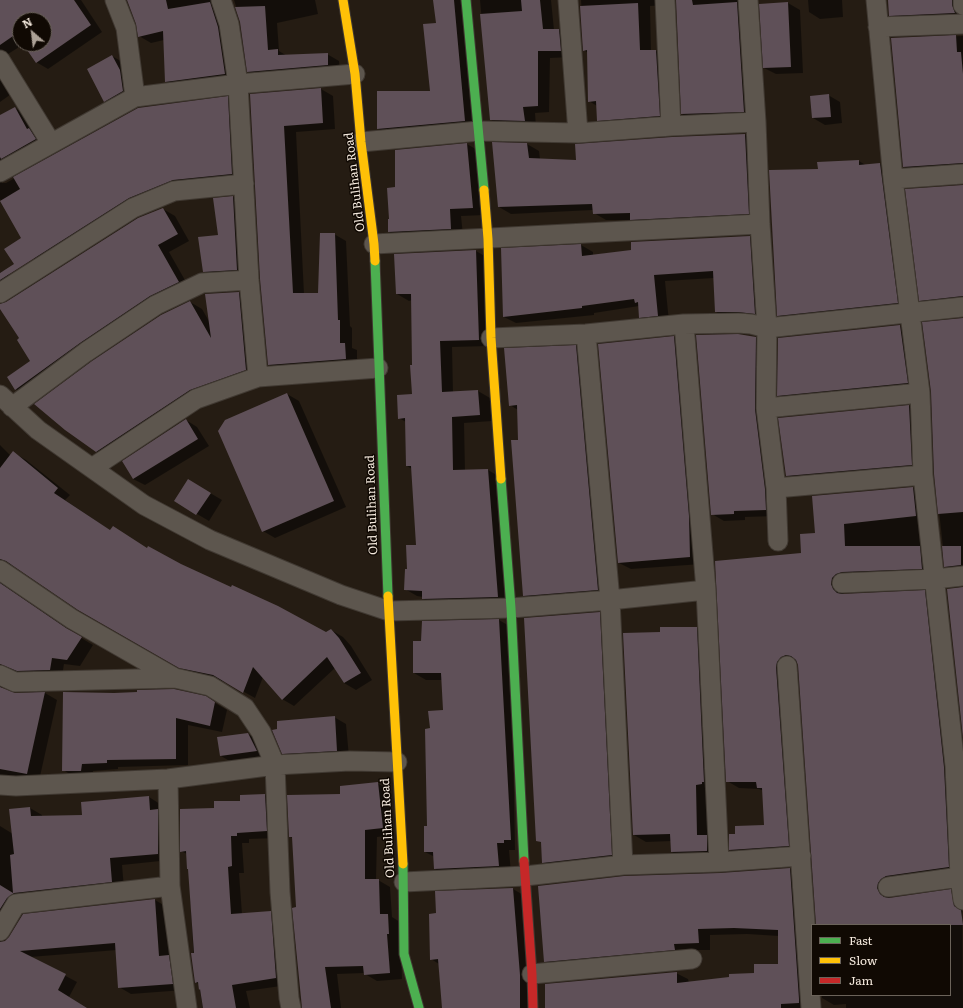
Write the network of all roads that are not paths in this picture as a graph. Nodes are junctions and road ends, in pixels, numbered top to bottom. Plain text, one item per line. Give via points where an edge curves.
1 (115, 0) edge
2 (221, 0) edge
3 (343, 0) edge
4 (466, 0) edge
5 (568, 0) edge
6 (665, 0) edge
7 (748, 0) edge
8 (876, 0) edge
9 (963, 0) edge
10 (963, 5) edge
11 (963, 24) edge
12 (878, 27) junction
13 (0, 60) edge
14 (355, 74) junction
15 (238, 84) junction
16 (135, 97) junction
17 (756, 122) junction
18 (671, 126) junction
19 (479, 132) junction
20 (578, 133) junction
21 (361, 142) junction
22 (51, 144) junction
23 (0, 172) edge
24 (963, 174) edge
25 (893, 179) junction
26 (244, 184) junction
27 (760, 224) junction
28 (488, 239) junction
29 (374, 244) junction
30 (249, 280) junction
31 (0, 294) edge
32 (963, 307) edge
33 (910, 312) junction
34 (684, 324) junction
35 (767, 328) junction
36 (586, 334) junction
37 (491, 338) junction
38 (378, 368) junction
39 (258, 377) junction
40 (920, 393) junction
41 (6, 401) edge
42 (766, 408) junction
43 (92, 468) junction
44 (923, 475) junction
45 (776, 488) junction
46 (778, 541) dead end
47 (0, 570) edge
48 (963, 576) edge
49 (935, 579) junction
50 (842, 583) dead end
51 (706, 590) junction
52 (610, 600) junction
53 (511, 608) junction
54 (389, 611) junction
55 (787, 666) dead end
56 (0, 675) edge
57 (175, 678) junction
58 (397, 762) junction
59 (275, 765) junction
60 (959, 766) edge
61 (168, 779) junction
62 (0, 785) edge
63 (801, 856) junction
64 (719, 862) junction
65 (623, 865) junction
66 (961, 865) edge
67 (525, 876) junction
68 (404, 882) junction
69 (170, 886) junction
70 (888, 887) dead end
71 (963, 900) edge
72 (0, 931) edge
73 (692, 959) dead end
74 (532, 974) junction
75 (187, 1008) edge
76 (291, 1008) edge
77 (419, 1008) edge
78 (533, 1008) edge
79 (811, 1008) edge

1 - 16 street via 126,28
2 - 15 street via 229,24
3 - 14 street, Old Bulihan Road
4 - 19 street
5 - 20 street
6 - 18 street
7 - 17 street
8 - 12 street
9 - 10 street
11 - 12 street
12 - 25 street
13 - 22 street
14 - 15 street
14 - 21 street, Old Bulihan Road
15 - 16 street
15 - 26 street
16 - 22 street
17 - 18 street
17 - 27 street
18 - 20 street
19 - 20 street
19 - 21 street
19 - 28 street
21 - 29 street, Old Bulihan Road
22 - 23 street
24 - 25 street
25 - 33 street
26 - 30 street
26 - 31 street via 174,191 133,208
27 - 28 street
27 - 35 street
28 - 29 street
28 - 37 street
29 - 38 street, Old Bulihan Road
30 - 39 street
30 - 41 street via 202,283 156,305
32 - 33 street
33 - 35 street
33 - 40 street
34 - 35 street via 738,323
34 - 36 street
34 - 51 street
35 - 42 street
36 - 37 street
36 - 52 street
37 - 53 street
38 - 39 street
38 - 54 street, Old Bulihan Road
39 - 43 street via 196,399
40 - 42 street
40 - 44 street
41 - 43 street via 38,430
42 - 45 street
43 - 54 street via 144,505 210,540 341,595
44 - 45 street
44 - 49 street
45 - 46 street
47 - 57 street via 72,619
48 - 49 street
49 - 50 street
49 - 60 street
51 - 52 street
51 - 64 street
52 - 53 street
52 - 65 street
53 - 54 street
53 - 67 street
54 - 58 street, Old Bulihan Road
55 - 63 street
56 - 57 street via 15,682
57 - 59 street via 210,686 245,708 261,732
58 - 59 street via 350,761
58 - 68 street, Old Bulihan Road
59 - 61 street
59 - 76 street via 280,892
60 - 66 street
61 - 62 street
61 - 69 street
63 - 64 street
63 - 79 street
64 - 65 street
65 - 67 street
66 - 70 street
66 - 71 street
67 - 68 street
67 - 74 street
68 - 77 street, Old Bulihan Road via 404,954
69 - 72 street via 16,904
69 - 75 street
73 - 74 street
74 - 78 street

